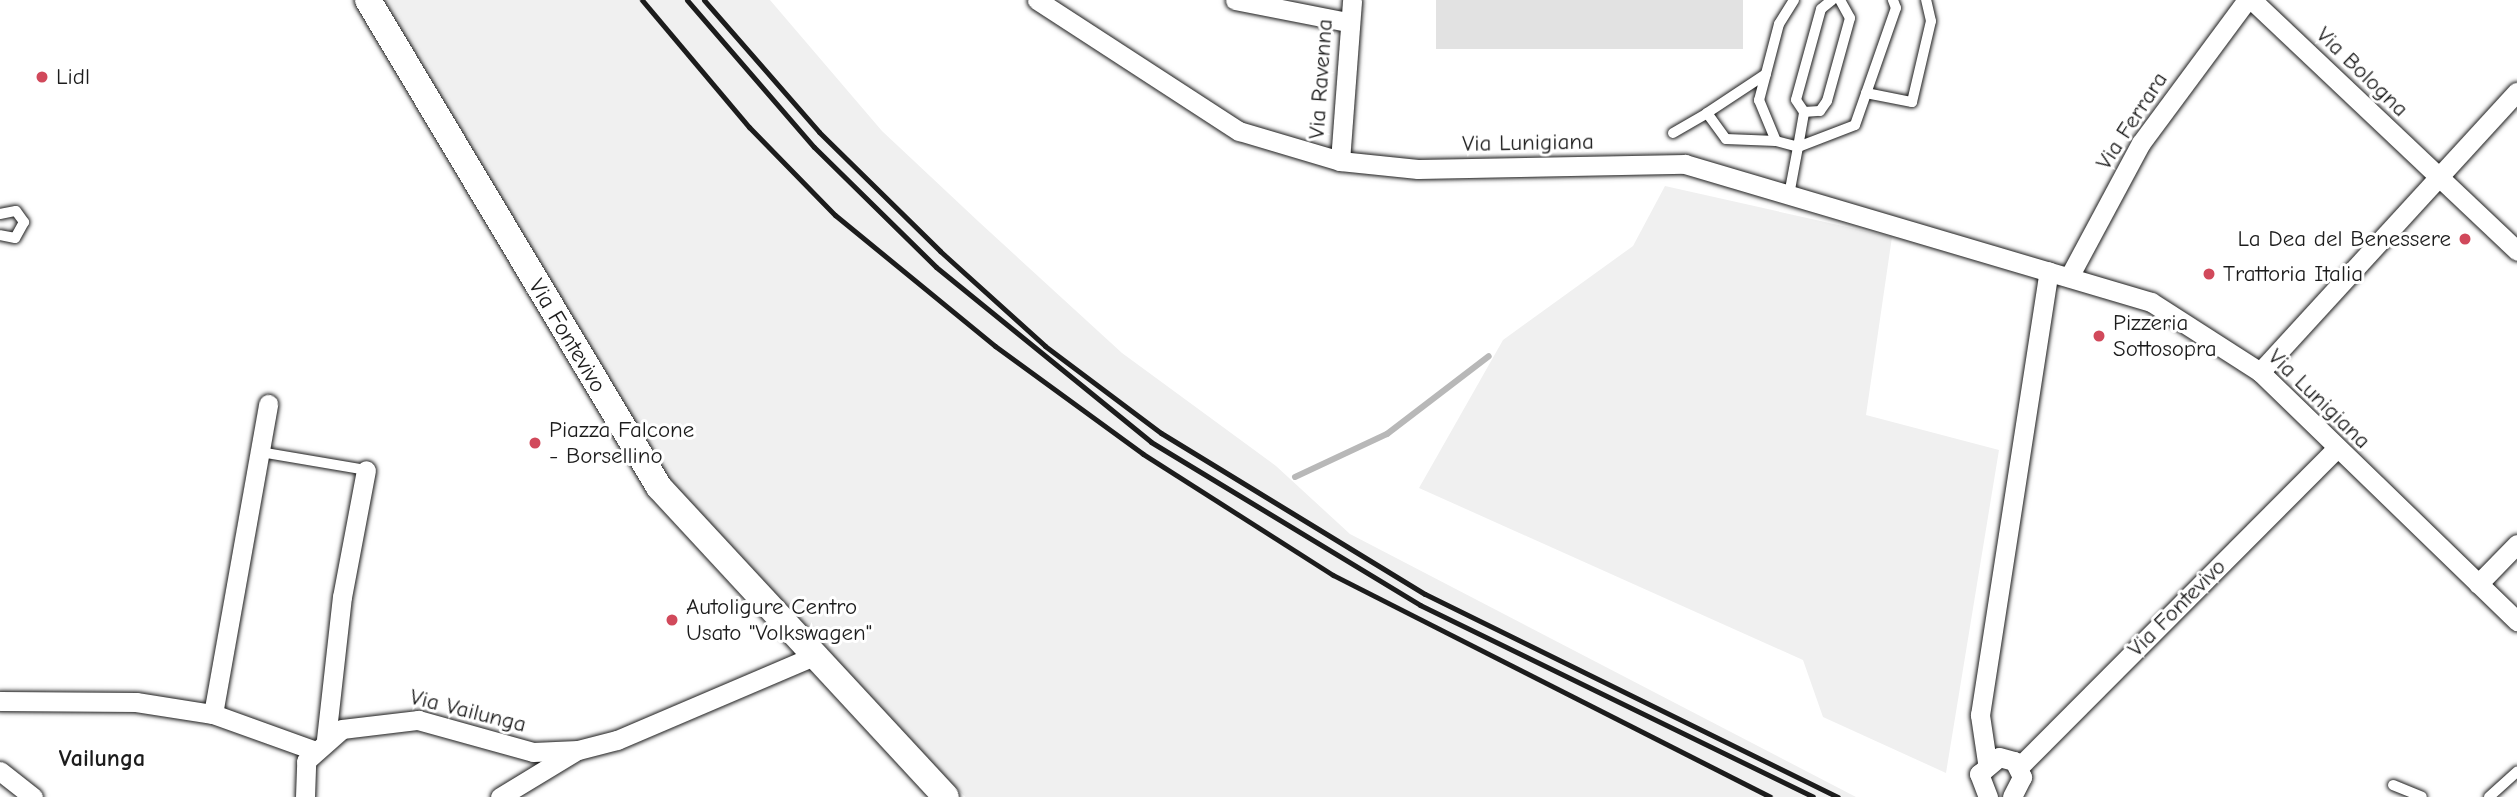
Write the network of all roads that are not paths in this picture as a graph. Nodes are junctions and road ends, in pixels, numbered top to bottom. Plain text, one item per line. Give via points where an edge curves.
1 (368, 0) edge
2 (1037, 0) edge
3 (1235, 0) edge
4 (1352, 0) edge
5 (1794, 0) edge
6 (1832, 0) edge
7 (1840, 0) edge
8 (1893, 0) edge
9 (2251, 1) edge
10 (1929, 2) edge
11 (1347, 22) junction
12 (2290, 26) dead end
13 (1766, 74) junction
14 (2517, 92) edge
15 (1866, 93) junction
16 (1804, 112) junction
17 (1707, 113) junction
18 (1673, 133) dead end
19 (1776, 141) junction
20 (1798, 147) junction
21 (1340, 161) junction
22 (2438, 180) junction
23 (1788, 196) junction
24 (1, 212) edge
25 (0, 235) edge
26 (2517, 251) edge
27 (2049, 271) junction
28 (2069, 278) junction
29 (2260, 372) junction
30 (268, 404) dead end
31 (2336, 449) junction
32 (260, 452) junction
33 (366, 470) joint
34 (2517, 544) edge
35 (2478, 584) junction
36 (2517, 621) edge
37 (816, 655) junction
38 (0, 701) edge
39 (213, 714) junction
40 (320, 744) junction
41 (578, 750) junction
42 (1987, 762) junction
43 (2019, 767) junction
44 (0, 771) edge
45 (2517, 772) edge
46 (2393, 785) dead end
47 (512, 794) edge
48 (2020, 795) edge
49 (33, 797) edge
50 (305, 797) edge
51 (946, 797) edge
52 (1986, 797) edge
53 (2422, 797) edge
54 (2489, 797) edge

1 - 37 street, Via Fontevivo via 635,452 659,487
2 - 21 street, Via Lunigiana via 1240,131
3 - 11 street
4 - 11 street, Via Ravenna
5 - 13 lane via 1779,24
6 - 16 lane via 1821,9 1796,100
7 - 16 lane via 1850,18 1827,101 1820,111
8 - 15 lane via 1896,8
9 - 12 street
9 - 22 street, Via Bologna
9 - 28 street, Via Ferrara via 2141,143
10 - 15 lane via 1931,21 1912,102
11 - 21 street, Via Ravenna
13 - 17 lane
13 - 19 lane via 1759,100
14 - 22 street
15 - 20 lane via 1855,125
16 - 20 lane
17 - 18 lane
17 - 19 lane via 1726,139
19 - 20 lane
20 - 23 lane
21 - 23 street, Via Lunigiana via 1418,169 1685,164
22 - 26 street, Via Bologna
22 - 29 street
23 - 27 street, Via Lunigiana
24 - 25 lane via 16,211 24,227 15,238
27 - 28 street, Via Lunigiana
27 - 42 street via 1980,715
28 - 29 street, Via Lunigiana via 2151,302
29 - 31 street, Via Lunigiana
30 - 32 street
31 - 35 street, Via Lunigiana
31 - 43 street, Via Fontevivo
32 - 33 lane
32 - 39 street
33 - 40 street
34 - 35 street
35 - 36 street, Via Lunigiana
37 - 41 street, Via Vailunga via 617,740
37 - 51 street, Via Fontevivo
38 - 39 street via 136,702
39 - 40 street
40 - 41 street, Via Vailunga via 342,729 397,718 533,752
40 - 50 street via 303,775
41 - 47 street, Via Vailunga
42 - 43 street via 2007,758
42 - 52 street via 1978,782
43 - 48 street
44 - 49 street
45 - 54 lane
46 - 53 lane

